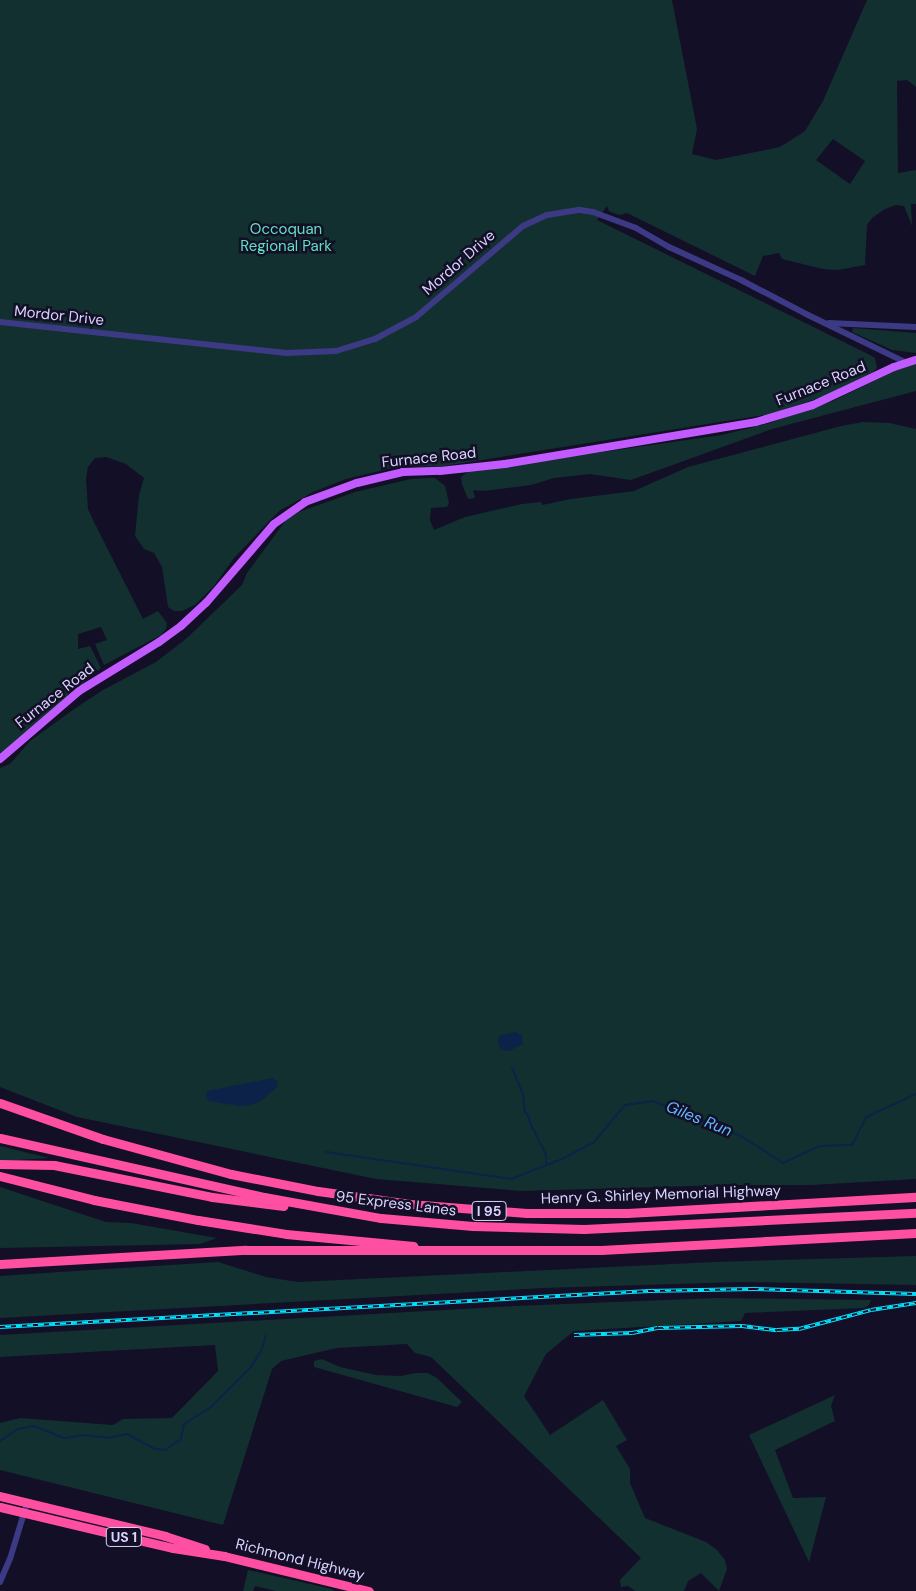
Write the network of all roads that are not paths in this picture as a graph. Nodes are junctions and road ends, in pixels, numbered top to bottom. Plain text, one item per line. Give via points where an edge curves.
1 (0, 322) edge
2 (827, 323) junction
3 (916, 328) edge
4 (916, 360) edge
5 (905, 362) junction
6 (0, 759) edge
7 (0, 1103) edge
8 (0, 1136) edge
9 (0, 1164) edge
10 (4, 1177) edge
11 (916, 1197) edge
12 (321, 1208) junction
13 (916, 1213) edge
14 (916, 1233) edge
15 (468, 1250) junction
16 (0, 1264) edge
17 (0, 1496) edge
18 (27, 1503) junction
19 (0, 1506) edge
20 (24, 1513) junction
21 (224, 1556) junction
22 (0, 1582) edge
23 (369, 1591) edge

1 - 2 street, Mordor Drive via 286,353 336,351 375,339 416,317 523,226 550,214 580,210 636,228
2 - 3 street
2 - 5 street, Mordor Drive
4 - 5 main road, Furnace Road
5 - 6 main road, Furnace Road via 814,405 756,422 505,464 440,472 403,472 357,483 305,502 274,524 181,626 79,691
7 - 11 highway, Henry G. Shirley Memorial Highway / I 95 via 176,1161 286,1186 410,1204 517,1212 618,1213
8 - 12 highway, 95 Express Lanes
9 - 12 highway via 54,1165 212,1197
10 - 15 highway via 111,1204 224,1225
12 - 13 highway, 95 Express Lanes via 382,1218 453,1224 584,1229
14 - 15 highway via 642,1249
15 - 16 highway via 246,1250
17 - 18 highway, Richmond Highway / US 1
18 - 20 street
18 - 21 highway, Richmond Highway / US 1 via 165,1536
19 - 20 highway, Richmond Highway / US 1
20 - 21 highway, Richmond Highway / US 1 via 173,1548
20 - 22 street
21 - 23 highway, Richmond Highway / US 1

